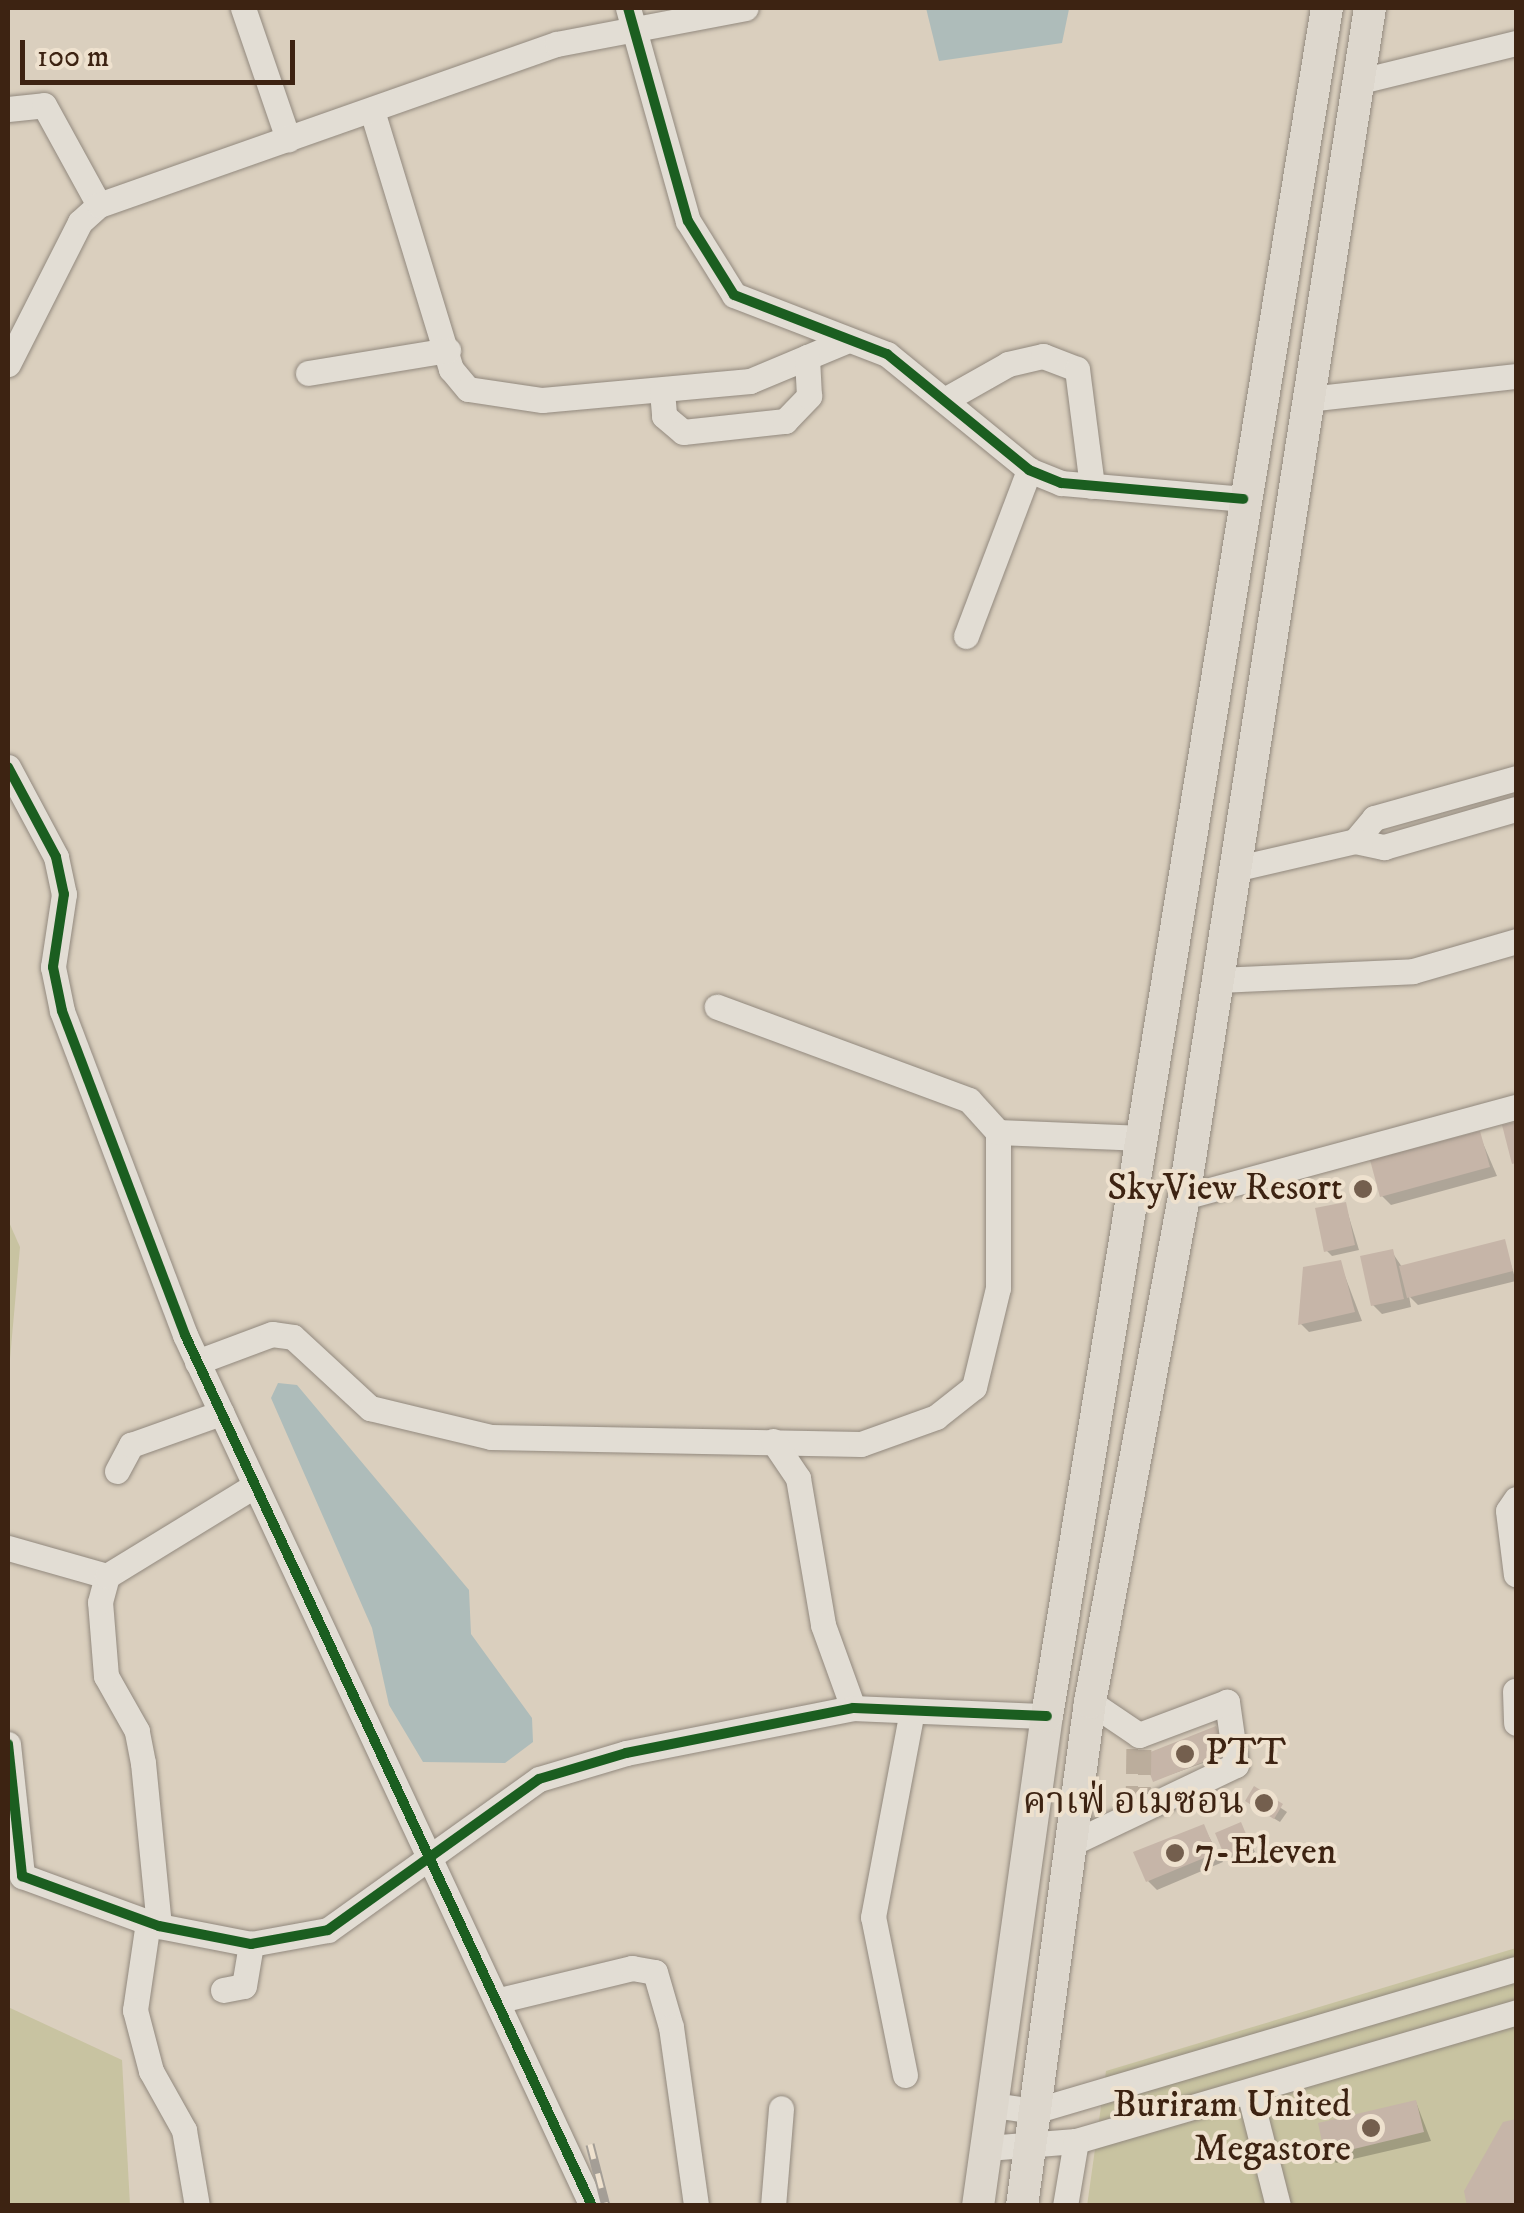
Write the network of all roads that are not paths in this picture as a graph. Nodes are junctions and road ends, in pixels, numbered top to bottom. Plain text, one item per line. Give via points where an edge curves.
1 (243, 8) edge
2 (746, 8) edge
3 (1327, 8) edge
4 (1370, 8) edge
5 (629, 17) edge
6 (1516, 43) edge
7 (1361, 81) junction
8 (8, 108) edge
9 (373, 114) junction
10 (288, 140) junction
11 (99, 206) junction
12 (848, 340) junction
13 (448, 350) junction
14 (807, 357) junction
15 (8, 364) edge
16 (308, 374) dead end
17 (1516, 376) edge
18 (662, 391) junction
19 (948, 398) junction
20 (1308, 400) junction
21 (1029, 470) junction
22 (1092, 486) junction
23 (1244, 499) junction
24 (966, 636) dead end
25 (8, 767) edge
26 (1516, 778) edge
27 (1516, 809) edge
28 (1355, 841) junction
29 (1234, 870) junction
30 (1516, 942) edge
31 (1218, 980) junction
32 (717, 1007) dead end
33 (1516, 1107) edge
34 (998, 1132) junction
35 (1143, 1138) junction
36 (1184, 1197) junction
37 (204, 1358) junction
38 (221, 1413) junction
39 (773, 1441) junction
40 (117, 1471) dead end
41 (254, 1486) junction
42 (1516, 1499) edge
43 (8, 1548) edge
44 (107, 1576) junction
45 (1516, 1576) edge
46 (1515, 1690) edge
47 (1090, 1702) junction
48 (853, 1708) junction
49 (911, 1716) junction
50 (1046, 1716) junction
51 (1516, 1723) edge
52 (8, 1744) edge
53 (1068, 1845) junction
54 (427, 1852) junction
55 (15, 1875) edge
56 (153, 1924) junction
57 (251, 1944) junction
58 (1516, 1969) edge
59 (222, 1990) dead end
60 (500, 2000) junction
61 (1516, 2012) edge
62 (906, 2075) dead end
63 (1249, 2092) junction
64 (994, 2104) junction
65 (781, 2108) dead end
66 (1034, 2111) junction
67 (1076, 2141) junction
68 (986, 2148) junction
69 (1029, 2151) junction
70 (197, 2206) edge
71 (592, 2206) edge
72 (696, 2206) edge
73 (774, 2206) edge
74 (978, 2206) edge
75 (1022, 2206) edge
76 (1066, 2206) edge
77 (1278, 2206) edge

1 - 10 street
2 - 5 street
3 - 23 main road
4 - 7 main road
5 - 9 street
5 - 12 street via 710,267 734,295
6 - 7 street
7 - 20 main road
8 - 11 street via 44,105
9 - 10 street
9 - 13 street
10 - 11 street
11 - 15 street via 80,222
12 - 14 street
12 - 19 street via 887,354
13 - 16 street
13 - 18 street via 468,389 542,400
14 - 18 street via 750,381
14 - 18 street via 809,396 785,422 682,432 664,416
17 - 20 street
19 - 21 street
19 - 22 street via 1008,364 1043,356 1076,369
20 - 29 main road
21 - 22 street
21 - 24 street
22 - 23 street
23 - 35 main road
25 - 37 street via 56,857 62,1011
26 - 28 street via 1374,818
27 - 28 street via 1384,847
28 - 29 street
29 - 31 main road
30 - 31 street via 1413,971
31 - 36 main road
32 - 34 street via 969,1100
33 - 36 street
34 - 35 street
34 - 39 street via 998,1288 974,1387 936,1417 861,1444
35 - 50 main road
36 - 47 main road
37 - 38 street
37 - 39 street via 262,1338 293,1336 370,1408 491,1437
38 - 40 street via 132,1445
38 - 41 street
39 - 48 street via 798,1478 823,1624
41 - 44 street
41 - 54 street
42 - 45 street via 1508,1511
43 - 44 street
44 - 56 street via 106,1676 137,1731
46 - 51 street
47 - 53 main road
47 - 53 street via 1139,1735 1227,1702 1236,1765
48 - 49 street
48 - 54 street via 539,1779
49 - 50 street
49 - 62 street via 873,1917
50 - 64 main road
52 - 55 street
53 - 66 main road
54 - 57 street via 328,1930
54 - 60 street
55 - 56 street
56 - 57 street
56 - 70 street via 136,2010 151,2072 184,2130
57 - 59 street via 244,1986
58 - 66 street
60 - 71 street
60 - 72 street via 632,1968 655,1972 672,2026
61 - 63 street
63 - 67 street
63 - 77 street
64 - 66 street
64 - 68 main road
65 - 73 street
66 - 69 main road
67 - 69 street
67 - 76 street
68 - 69 street
68 - 74 main road
69 - 75 main road

